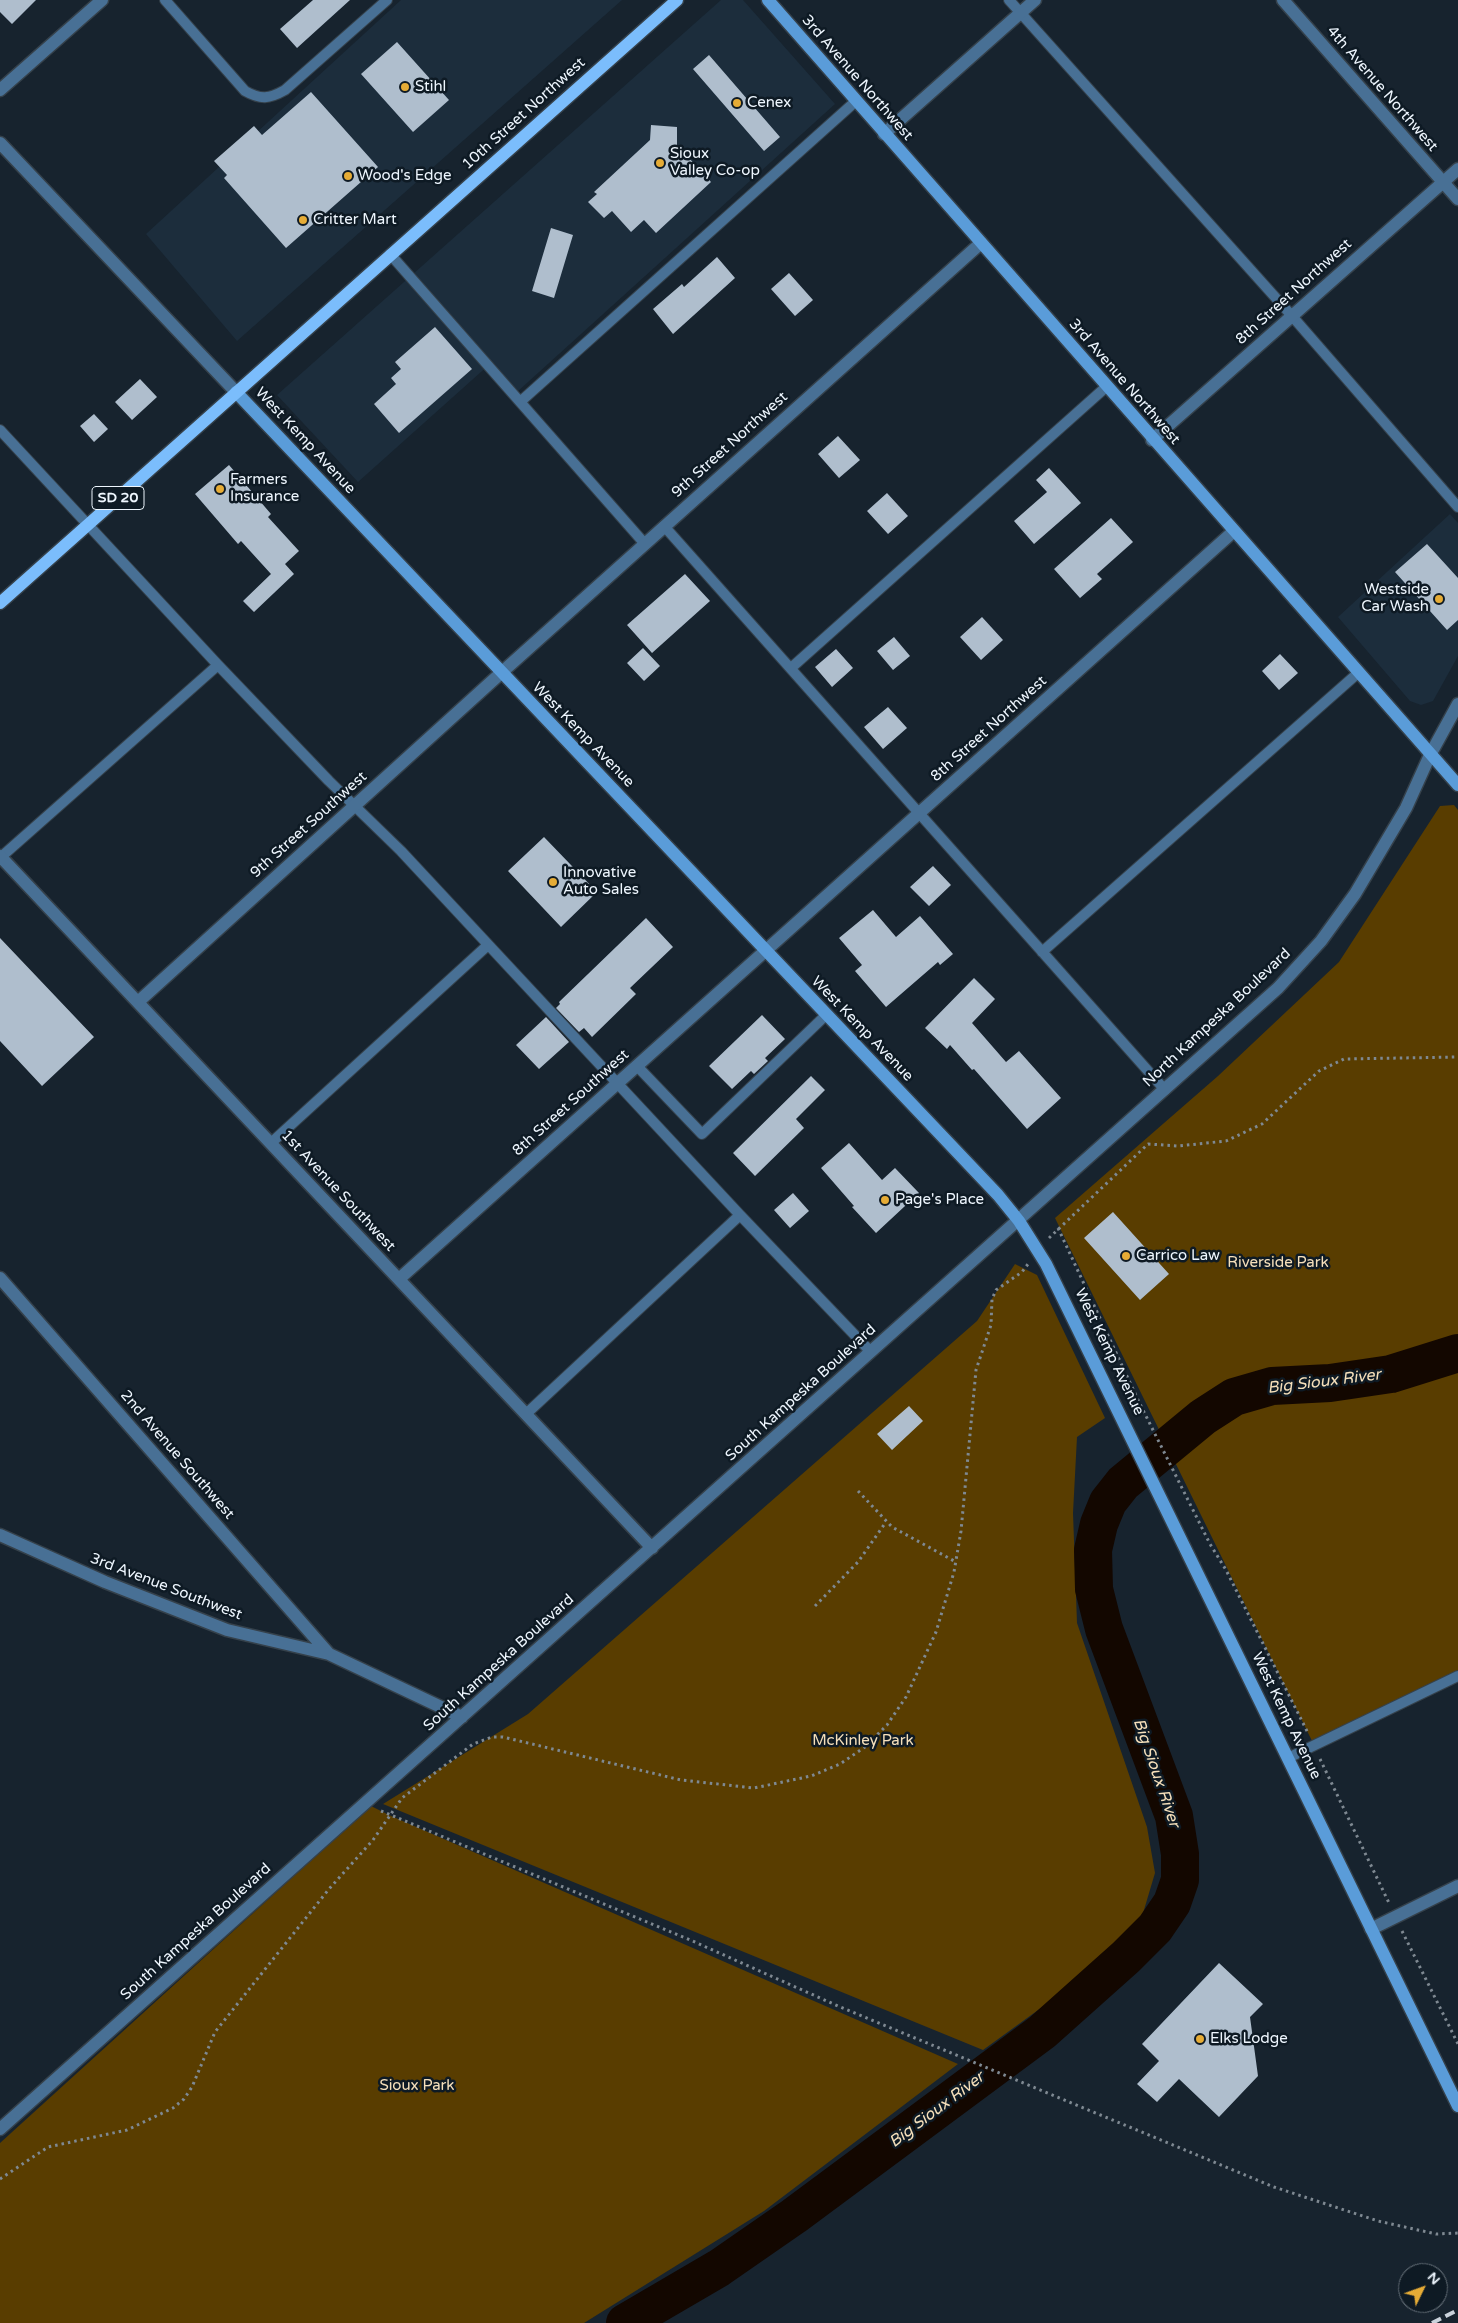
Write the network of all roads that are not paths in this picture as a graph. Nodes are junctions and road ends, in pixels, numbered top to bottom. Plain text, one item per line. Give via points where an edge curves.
1 (102, 0) edge
2 (165, 0) edge
3 (387, 0) edge
4 (676, 0) edge
5 (768, 0) edge
6 (1009, 0) edge
7 (1036, 0) edge
8 (1283, 0) edge
9 (1021, 13) junction
10 (0, 90) edge
11 (856, 101) junction
12 (884, 134) junction
13 (0, 143) edge
14 (1458, 168) edge
15 (1443, 182) junction
16 (1458, 199) edge
17 (982, 243) junction
18 (390, 254) junction
19 (1292, 316) junction
20 (1106, 387) junction
21 (236, 392) junction
22 (520, 402) junction
23 (0, 430) edge
24 (1152, 440) junction
25 (1458, 507) edge
26 (88, 525) junction
27 (664, 526) junction
28 (1234, 531) junction
29 (645, 544) junction
30 (0, 603) edge
31 (218, 665) junction
32 (791, 668) junction
33 (501, 672) junction
34 (1358, 673) junction
35 (1458, 704) edge
36 (1430, 755) junction
37 (1458, 785) edge
38 (354, 806) junction
39 (919, 813) junction
40 (1, 856) edge
41 (488, 945) junction
42 (765, 951) junction
43 (1042, 952) junction
44 (138, 1002) junction
45 (826, 1015) junction
46 (637, 1066) junction
47 (617, 1084) junction
48 (1165, 1090) junction
49 (270, 1143) junction
50 (740, 1215) junction
51 (1019, 1221) junction
52 (0, 1278) edge
53 (399, 1279) junction
54 (871, 1352) junction
55 (526, 1414) junction
56 (0, 1535) edge
57 (652, 1548) junction
58 (329, 1654) junction
59 (1458, 1676) edge
60 (462, 1717) junction
61 (1288, 1758) junction
62 (1458, 1886) edge
63 (1371, 1929) junction
64 (1458, 2106) edge
65 (0, 2129) edge

1 - 10 street
2 - 3 lane via 245,91 257,98 266,98 285,90
4 - 18 main road, 10th Street Northwest / SD 20
5 - 11 main road, 3rd Avenue Northwest
6 - 9 lane
7 - 9 street
8 - 15 street, 4th Avenue Northwest
9 - 12 street
9 - 19 lane
11 - 12 main road, 3rd Avenue Northwest
11 - 22 lane
12 - 17 main road, 3rd Avenue Northwest
13 - 21 street, West Kemp Avenue
14 - 15 street, 8th Street Northwest
15 - 16 street, 4th Avenue Northwest
15 - 19 street, 8th Street Northwest
17 - 20 main road, 3rd Avenue Northwest
17 - 27 street, 9th Street Northwest
18 - 21 main road, 10th Street Northwest / SD 20
18 - 22 lane
19 - 24 street, 8th Street Northwest
19 - 25 lane
20 - 24 main road, 3rd Avenue Northwest
20 - 32 lane
21 - 26 main road, SD 20
21 - 33 main road, West Kemp Avenue
22 - 29 lane
23 - 26 lane
24 - 28 main road, 3rd Avenue Northwest
26 - 30 main road, SD 20
26 - 31 lane
27 - 29 street, 9th Street Northwest
27 - 32 lane
28 - 34 main road, 3rd Avenue Northwest
28 - 39 street, 8th Street Northwest
29 - 33 street, 9th Street Northwest
31 - 38 lane
31 - 40 lane
32 - 39 lane
33 - 38 street, 9th Street Southwest
33 - 42 main road, West Kemp Avenue
34 - 36 main road, 3rd Avenue Northwest
34 - 43 lane
35 - 36 street, North Kampeska Boulevard
36 - 37 main road, 3rd Avenue Northwest
36 - 48 street, North Kampeska Boulevard via 1406,808 1339,919 1278,988
38 - 41 lane via 401,851
38 - 44 street, 9th Street Southwest
39 - 42 street, 8th Street Northwest
39 - 43 lane
40 - 44 street, 1st Avenue Southwest
41 - 47 lane
41 - 49 lane
42 - 45 main road, West Kemp Avenue
42 - 46 street, 8th Street Southwest
43 - 48 lane
44 - 49 street, 1st Avenue Southwest
45 - 46 lane via 702,1134
45 - 51 main road, West Kemp Avenue
46 - 47 street, 8th Street Southwest
47 - 50 lane
47 - 53 street, 8th Street Southwest
48 - 51 street, North Kampeska Boulevard
49 - 53 street, 1st Avenue Southwest
50 - 54 lane
50 - 55 lane
51 - 54 street, South Kampeska Boulevard
51 - 61 main road, West Kemp Avenue via 1046,1264 1114,1399
52 - 58 street, 2nd Avenue Southwest
53 - 55 street, 1st Avenue Southwest
54 - 57 street, South Kampeska Boulevard
55 - 57 street, 1st Avenue Southwest
56 - 58 street, 3rd Avenue Southwest via 105,1582 227,1630
57 - 60 street, South Kampeska Boulevard
58 - 60 street, 3rd Avenue Southwest
59 - 61 lane
60 - 65 street, South Kampeska Boulevard
61 - 63 main road, West Kemp Avenue
62 - 63 street
63 - 64 main road, West Kemp Avenue

